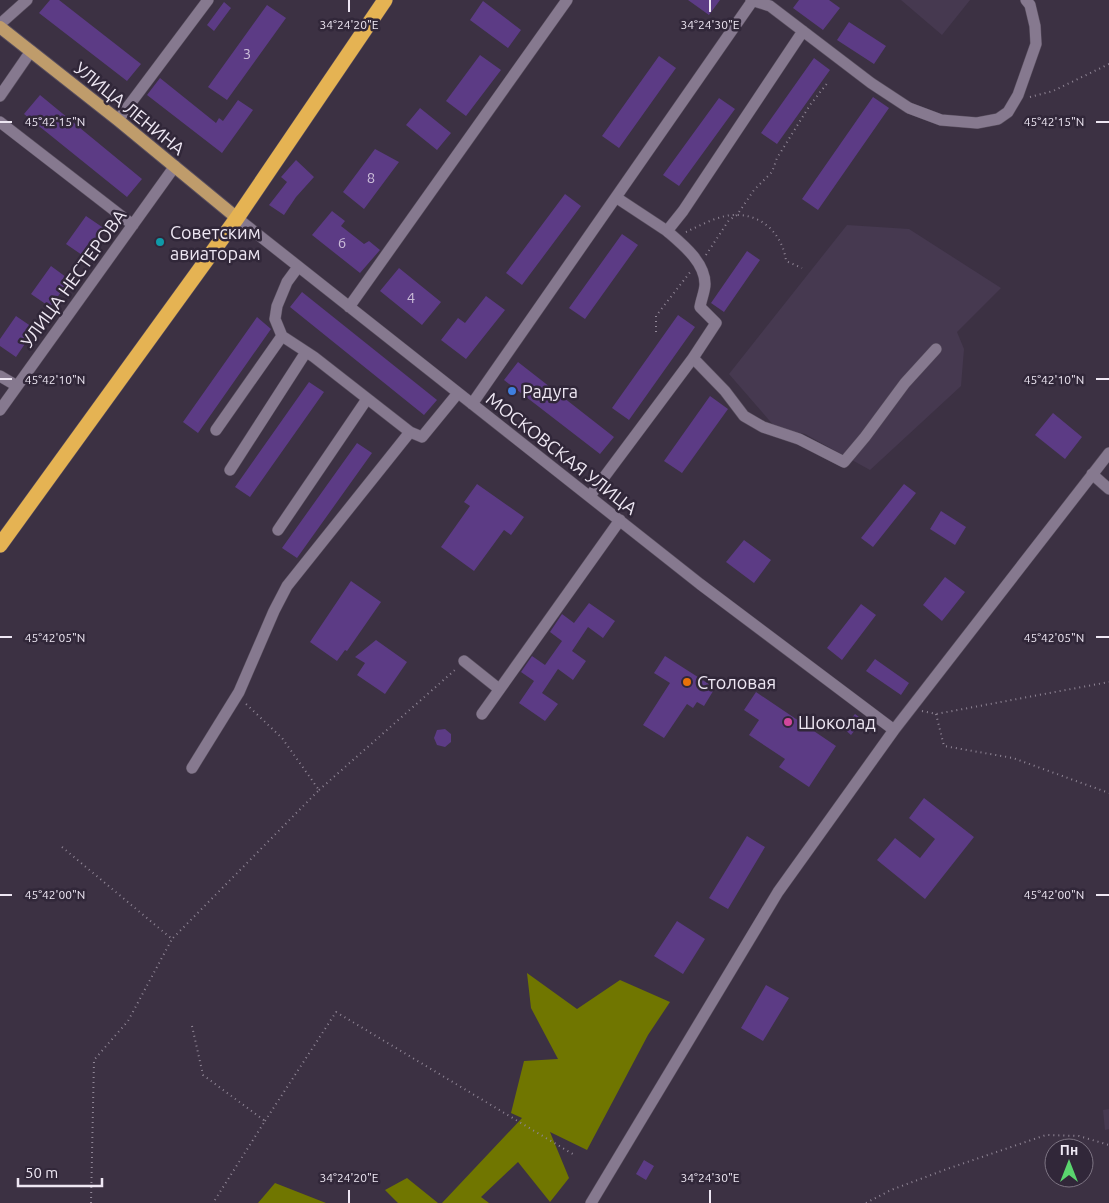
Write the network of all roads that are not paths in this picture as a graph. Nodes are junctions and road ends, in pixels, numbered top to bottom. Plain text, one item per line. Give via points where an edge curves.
1 (27, 0) edge
2 (208, 0) edge
3 (385, 0) edge
4 (567, 0) edge
5 (752, 0) edge
6 (1026, 0) edge
7 (0, 26) edge
8 (803, 32) junction
9 (31, 52) junction
10 (0, 96) edge
11 (118, 120) junction
12 (0, 122) edge
13 (175, 166) junction
14 (617, 198) junction
15 (236, 218) junction
16 (133, 225) junction
17 (671, 235) junction
18 (298, 268) junction
19 (349, 307) junction
20 (282, 336) junction
21 (936, 349) dead end
22 (306, 352) junction
23 (693, 358) junction
24 (0, 376) edge
25 (17, 386) junction
26 (458, 393) junction
27 (367, 399) junction
28 (472, 404) junction
29 (0, 410) edge
30 (216, 430) dead end
31 (410, 432) junction
32 (1109, 453) edge
33 (230, 470) dead end
34 (1092, 474) junction
35 (1109, 489) edge
36 (590, 496) junction
37 (620, 520) junction
38 (278, 530) dead end
39 (0, 545) edge
40 (464, 661) road end
41 (499, 688) junction
42 (482, 714) dead end
43 (894, 730) junction
44 (192, 768) dead end
45 (591, 1203) edge

1 - 7 street
2 - 11 street
3 - 15 highway
4 - 19 street
5 - 8 street via 770,6
5 - 14 street
6 - 8 street via 1035,26 1036,44 1018,95 1008,112 998,119 977,122 941,120 909,108
7 - 9 main road, УЛИЦА ЛЕНИНА
8 - 17 street via 683,211
9 - 10 street
9 - 11 main road, УЛИЦА ЛЕНИНА
11 - 13 main road, УЛИЦА ЛЕНИНА
12 - 16 street
13 - 15 main road, УЛИЦА ЛЕНИНА
13 - 16 street, УЛИЦА НЕСТЕРОВА
14 - 17 street
14 - 28 street
15 - 18 street, МОСКОВСКАЯ УЛИЦА
15 - 39 highway
16 - 25 street, УЛИЦА НЕСТЕРОВА
17 - 23 street via 698,264 705,284 700,307 716,323
18 - 19 street, МОСКОВСКАЯ УЛИЦА
18 - 20 street via 287,282 277,306 275,319
19 - 26 street, МОСКОВСКАЯ УЛИЦА
20 - 22 street
20 - 30 street
21 - 23 street via 905,383 844,462 744,416
22 - 27 street
22 - 33 street
23 - 36 street
24 - 25 street
25 - 29 street, УЛИЦА НЕСТЕРОВА
26 - 28 street, МОСКОВСКАЯ УЛИЦА
26 - 31 street via 422,438
27 - 31 street
27 - 38 street
28 - 36 street, МОСКОВСКАЯ УЛИЦА
31 - 44 street via 287,586 237,695
32 - 34 street
34 - 35 street
34 - 43 street
36 - 37 street, МОСКОВСКАЯ УЛИЦА
37 - 41 street
37 - 43 street, МОСКОВСКАЯ УЛИЦА
40 - 41 street
41 - 42 street
43 - 45 street via 778,892

